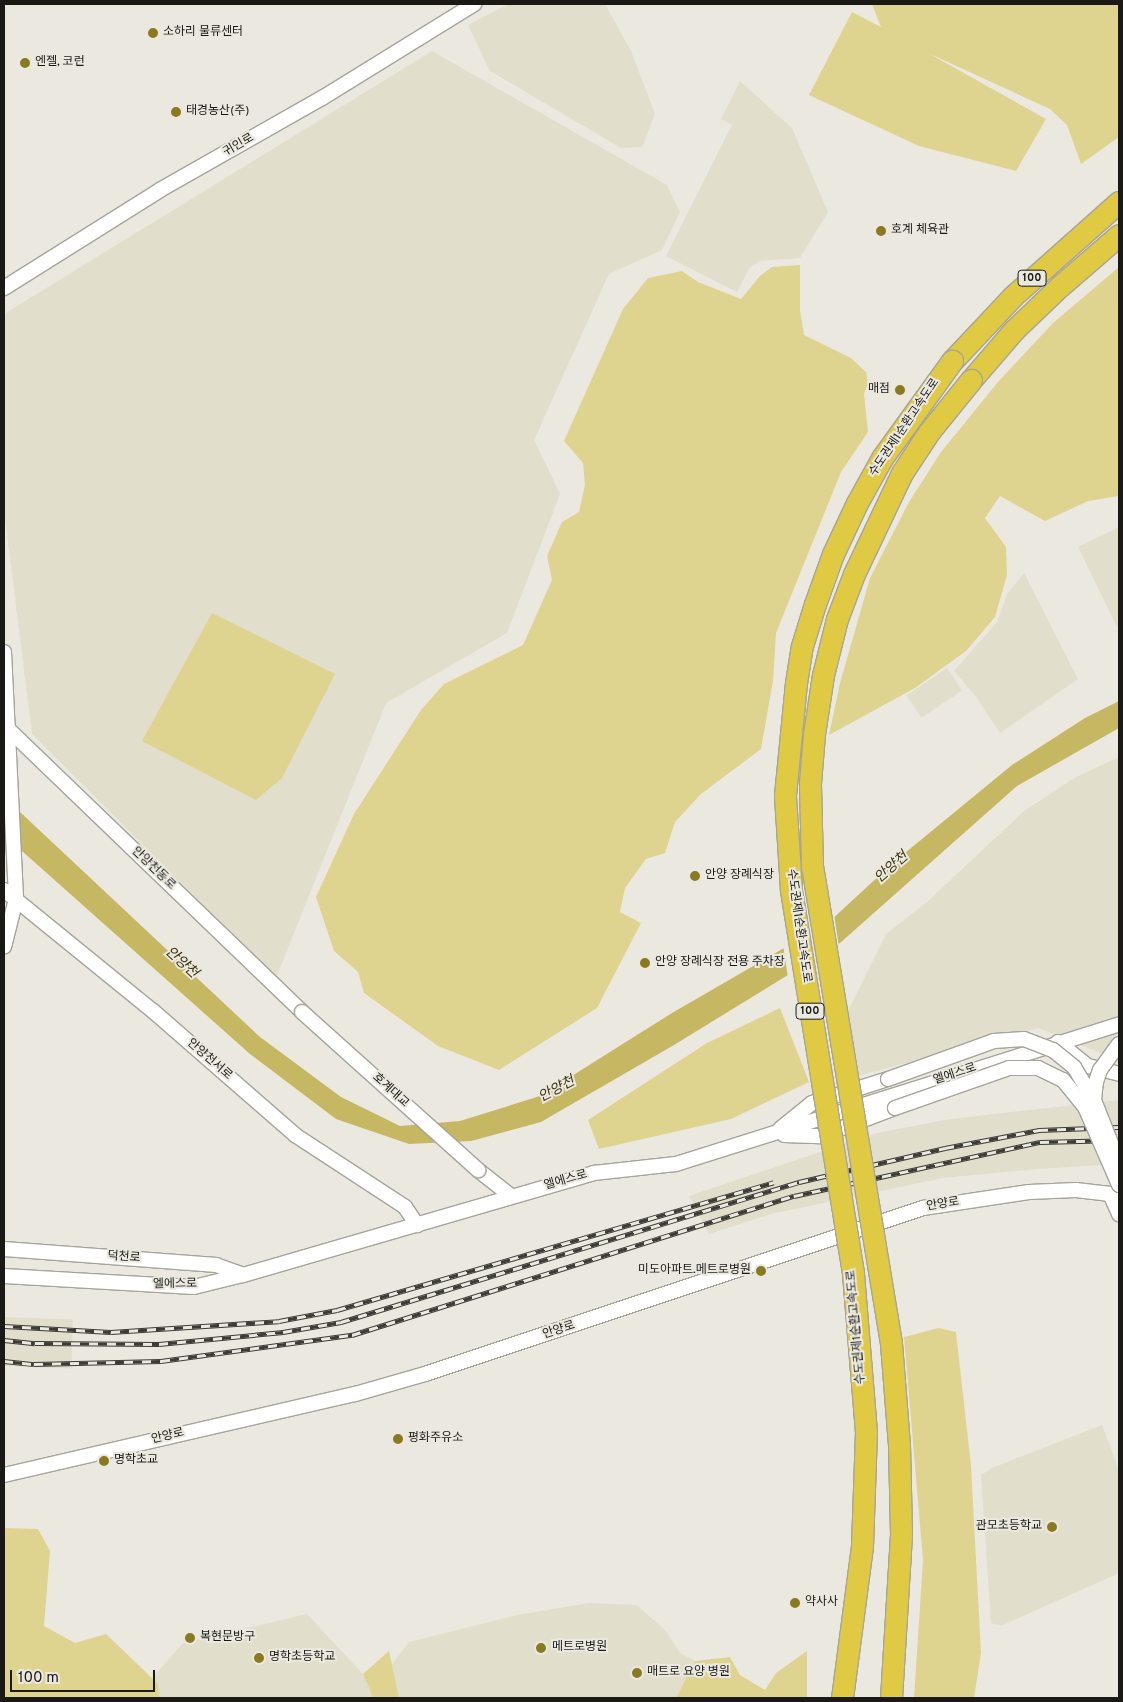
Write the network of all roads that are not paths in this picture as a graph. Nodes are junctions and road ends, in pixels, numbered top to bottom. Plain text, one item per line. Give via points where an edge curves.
1 (474, 4) edge
2 (1119, 202) edge
3 (1119, 235) edge
4 (4, 288) edge
5 (4, 652) edge
6 (6, 727) edge
7 (9, 887) edge
8 (16, 899) junction
9 (4, 947) edge
10 (302, 1012) joint
11 (1119, 1024) edge
12 (1058, 1042) junction
13 (1119, 1044) edge
14 (1119, 1074) edge
15 (1094, 1100) junction
16 (773, 1134) junction
17 (1119, 1163) edge
18 (1116, 1192) edge
19 (510, 1196) junction
20 (1119, 1214) edge
21 (417, 1225) junction
22 (4, 1249) edge
23 (243, 1275) junction
24 (4, 1276) edge
25 (4, 1475) edge
26 (842, 1698) edge
27 (891, 1698) edge

1 - 4 street, 귀인로 via 322,98 160,190
2 - 26 highway, 수도권제1순환고속도로 / 100, bridge via 1013,296 952,362 882,458 834,554 802,646 785,795 791,890 853,1273 866,1432 862,1546
3 - 27 highway, 수도권제1순환고속도로 / 100, bridge via 1027,318 929,432 902,473 854,574 837,619 823,675 810,783 812,867 891,1343 899,1445 901,1533
5 - 6 street
6 - 7 street
6 - 10 street, 안양천동로
7 - 8 street
8 - 9 street
8 - 21 street, 안양천서로 via 153,1011 295,1135 405,1207
10 - 19 street, 호계대교, bridge
11 - 12 street, 엘에스로
12 - 14 street via 1088,1066
12 - 16 street, 엘에스로
13 - 15 street, bridge via 1100,1070
15 - 16 street, bridge via 1074,1067 1053,1050 1024,1039 994,1041 812,1103
15 - 17 street, bridge
16 - 18 street, bridge via 821,1136 1009,1068 1038,1068 1063,1080 1085,1107
16 - 19 street, 엘에스로 via 676,1164 594,1173
18 - 20 street
18 - 25 street, 안양로 via 1029,1192 923,1208 425,1374 355,1394
19 - 21 street, 엘에스로
21 - 23 street, 엘에스로
22 - 23 street, 덕천로 via 216,1265
23 - 24 street, 엘에스로 via 194,1287

